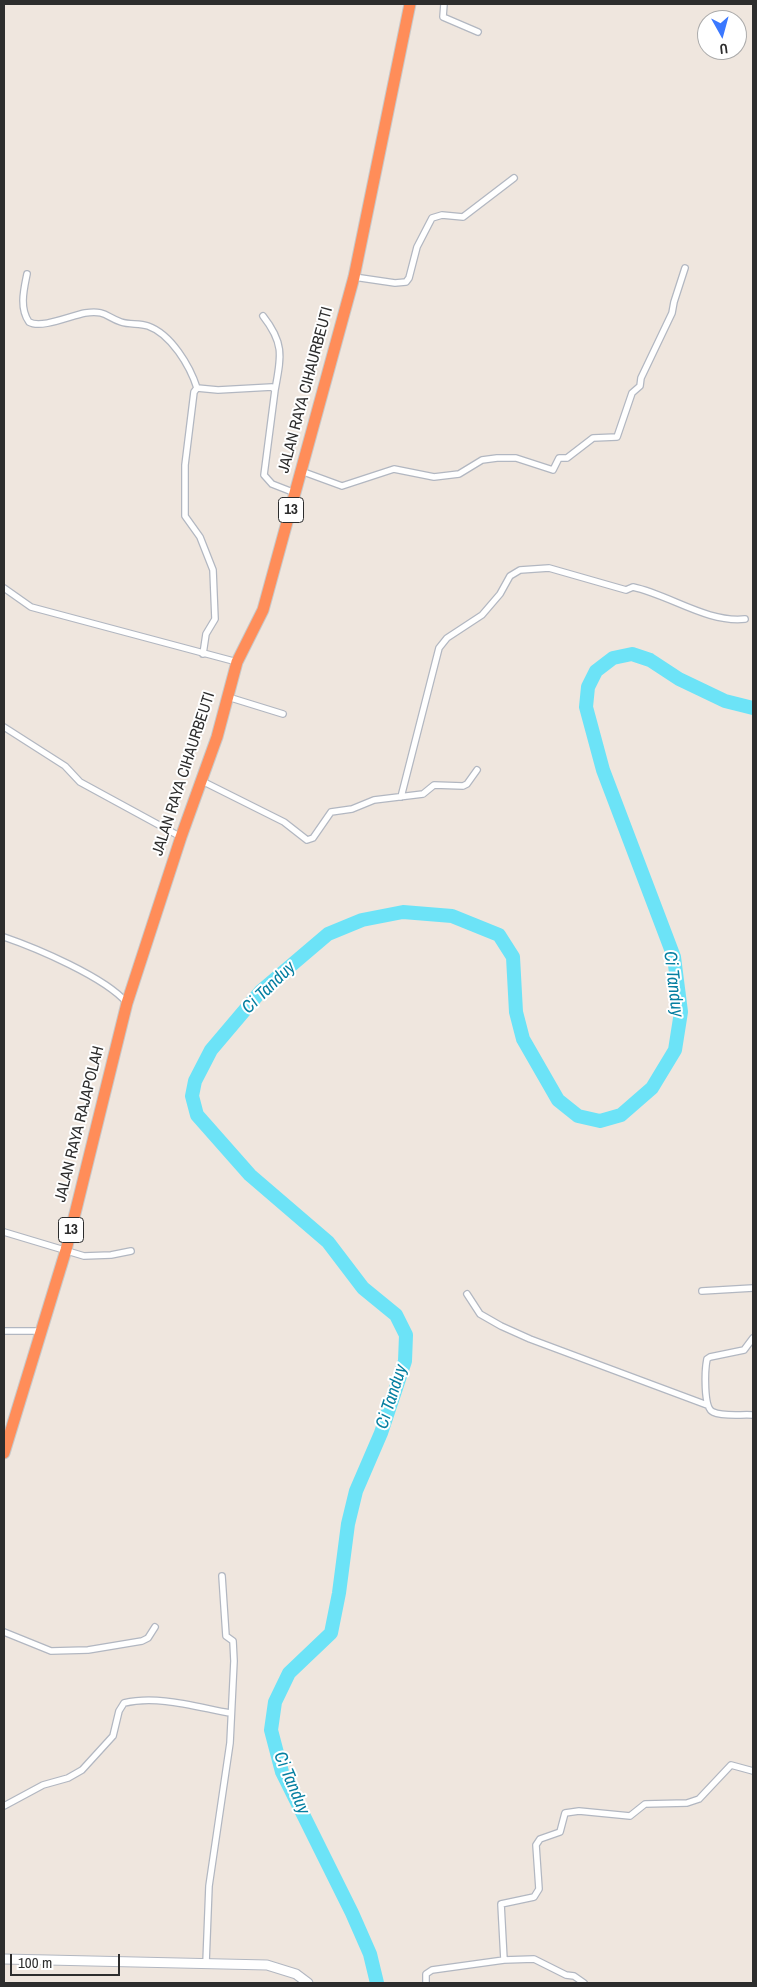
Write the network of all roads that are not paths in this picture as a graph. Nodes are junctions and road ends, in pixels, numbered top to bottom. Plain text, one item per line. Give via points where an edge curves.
1 (410, 4) edge
2 (444, 4) edge
3 (478, 32) dead end
4 (514, 178) dead end
5 (685, 268) dead end
6 (27, 274) dead end
7 (354, 277) junction
8 (263, 316) dead end
9 (197, 388) junction
10 (275, 390) junction
11 (301, 471) junction
12 (295, 493) junction
13 (4, 588) edge
14 (745, 619) dead end
15 (203, 654) junction
16 (237, 662) junction
17 (227, 697) junction
18 (283, 714) dead end
19 (4, 727) edge
20 (477, 770) dead end
21 (200, 780) junction
22 (400, 797) junction
23 (181, 837) junction
24 (4, 937) edge
25 (126, 1003) junction
26 (4, 1232) edge
27 (66, 1249) junction
28 (131, 1250) dead end
29 (753, 1288) edge
30 (702, 1291) dead end
31 (467, 1294) dead end
32 (4, 1331) edge
33 (42, 1331) junction
34 (753, 1338) edge
35 (707, 1405) junction
36 (753, 1415) edge
37 (4, 1453) edge
38 (222, 1576) dead end
39 (155, 1627) dead end
40 (4, 1632) edge
41 (230, 1713) junction
42 (753, 1771) edge
43 (4, 1806) edge
44 (4, 1959) edge
45 (504, 1960) junction
46 (206, 1963) junction
47 (308, 1983) edge
48 (426, 1983) edge
49 (584, 1983) edge

1 - 7 highway, JALAN RAYA CIHAURBEUTI / 13
2 - 3 street via 443,16
4 - 7 street via 463,217 442,215 432,218 418,244 410,278 406,282
5 - 11 street via 672,313 640,386 632,393 617,437 593,438 567,458 559,458 553,470 516,458 497,458 482,460 459,474 434,477 394,469 342,486
6 - 9 street via 23,295 29,322 39,325 87,313 103,313 124,323 150,327 182,355
7 - 11 highway, JALAN RAYA CIHAURBEUTI / 13
8 - 10 street via 280,343
9 - 10 street via 272,387
9 - 15 street via 185,464 185,516 200,538 213,570 215,619 206,634
10 - 12 street via 264,475 272,484
11 - 12 highway, JALAN RAYA CIHAURBEUTI / 13
12 - 16 highway, JALAN RAYA CIHAURBEUTI / 13 via 263,610
13 - 15 street via 31,607
14 - 22 street via 729,620 653,592 633,587 626,590 553,569 516,571 482,615 447,638 439,648
15 - 16 street
16 - 17 highway, JALAN RAYA CIHAURBEUTI / 13
17 - 18 street
17 - 21 highway, JALAN RAYA CIHAURBEUTI / 13 via 217,737
19 - 23 street via 65,766 80,782
20 - 22 street via 466,785 434,785 423,794
21 - 22 street via 284,822 307,840 313,838 331,812 352,809 374,800
21 - 23 highway, JALAN RAYA CIHAURBEUTI / 13
23 - 25 highway, JALAN RAYA CIHAURBEUTI / 13
24 - 25 street via 35,948 90,977
25 - 27 highway, JALAN RAYA RAJAPOLAH / 13
26 - 27 street
27 - 28 street via 97,1257
27 - 33 highway, JALAN RAYA RAJAPOLAH / 13
29 - 30 street
31 - 35 street via 480,1314 501,1326
32 - 33 street
33 - 37 highway, JALAN RAYA RAJAPOLAH / 13
34 - 35 street via 744,1350 707,1359
35 - 36 street via 716,1413
38 - 41 street via 226,1636 233,1641 235,1648
39 - 40 street via 142,1641 51,1652
41 - 43 street via 169,1702 124,1703 108,1744 82,1770 43,1785
41 - 46 street via 230,1743 209,1886
42 - 45 street via 730,1765 699,1799 645,1804 630,1816 579,1811 565,1813 560,1832 540,1839 536,1844 539,1889 534,1897 501,1904
44 - 46 main road
45 - 48 street via 432,1970 426,1974
45 - 49 street via 534,1958
46 - 47 main road via 267,1965 296,1974

